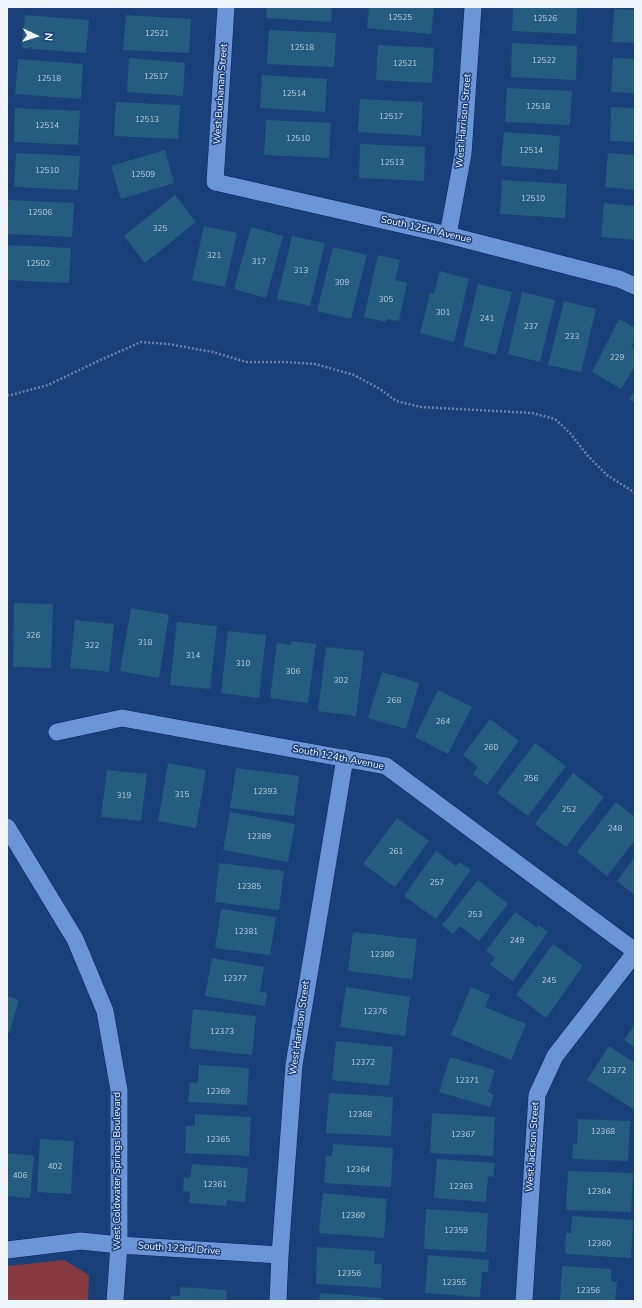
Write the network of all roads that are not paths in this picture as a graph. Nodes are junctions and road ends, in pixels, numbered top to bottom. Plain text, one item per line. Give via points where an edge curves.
1 (226, 7) edge
2 (474, 7) edge
3 (215, 182) joint
4 (448, 234) junction
5 (635, 286) edge
6 (57, 732) dead end
7 (345, 758) junction
8 (7, 827) edge
9 (635, 952) edge
10 (119, 1245) junction
11 (7, 1250) edge
12 (280, 1255) junction
13 (115, 1301) edge
14 (278, 1301) edge
15 (524, 1301) edge

1 - 3 street, West Buchanan Street
2 - 4 street, West Harrison Street via 463,154
3 - 4 street, South 125th Avenue
4 - 5 street, South 125th Avenue
6 - 7 street, South 124th Avenue via 122,718
7 - 9 street, South 124th Avenue via 386,766
7 - 12 street, West Harrison Street via 294,1065
8 - 10 street, West Coldwater Springs Boulevard via 75,938 105,1010 119,1090
9 - 15 street, West Jackson Street via 555,1056 537,1095
10 - 11 street, South 123rd Drive via 80,1241
10 - 12 street, South 123rd Drive
10 - 13 street, West Coldwater Springs Boulevard
12 - 14 street, West Harrison Street

